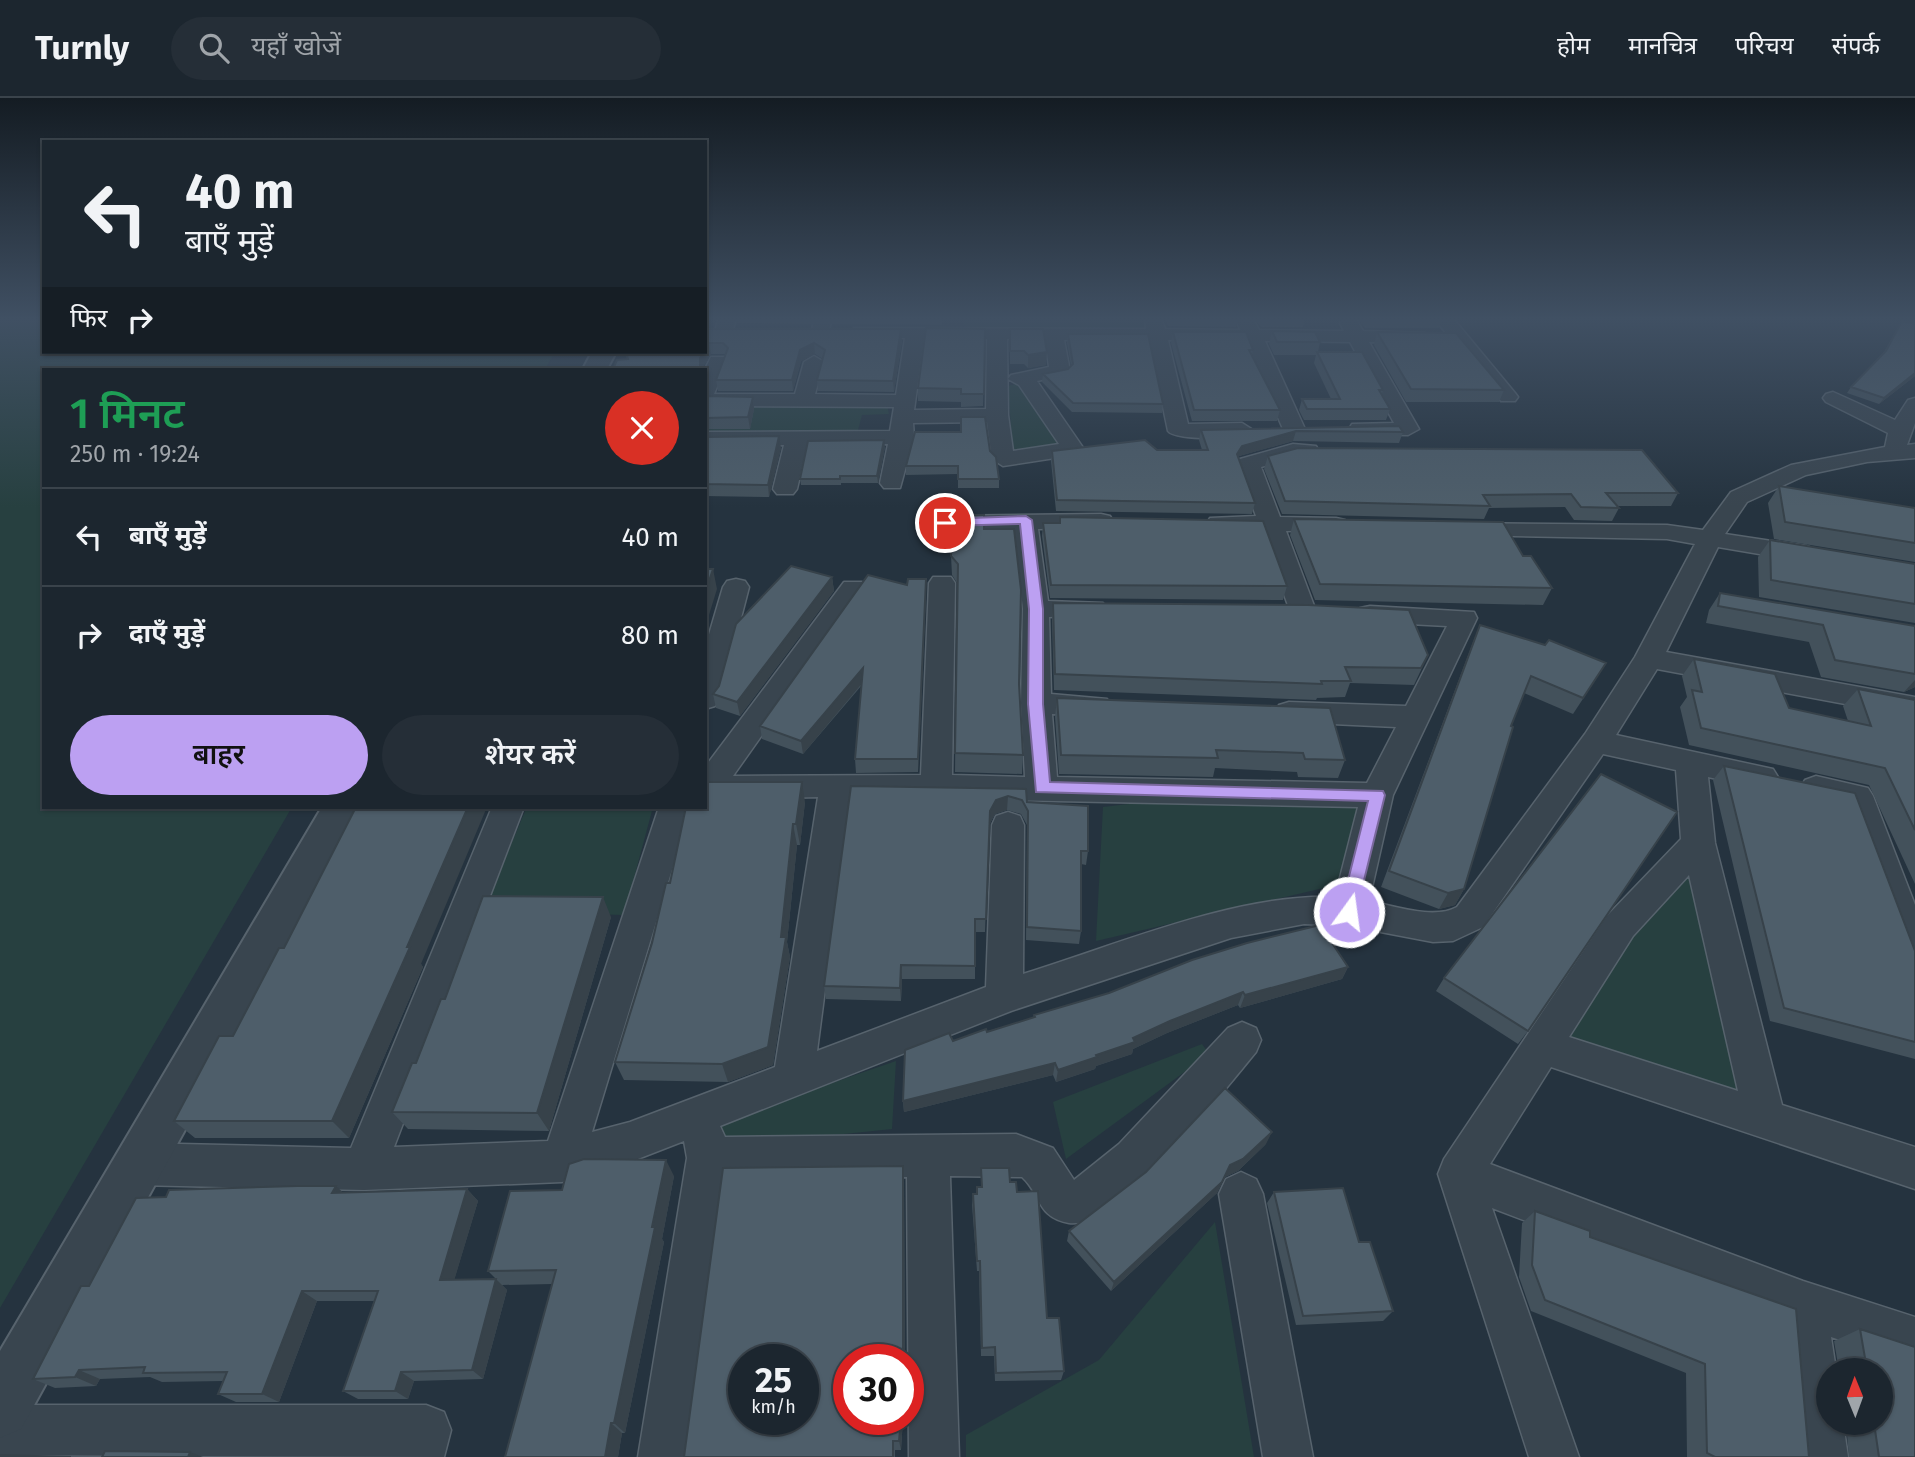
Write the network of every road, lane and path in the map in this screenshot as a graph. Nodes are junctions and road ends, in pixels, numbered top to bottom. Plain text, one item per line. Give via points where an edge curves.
1 (809, 380) edge
2 (908, 380) edge
3 (1009, 380) edge
4 (1026, 380) edge
5 (1167, 380) edge
6 (1272, 380) edge
7 (1382, 380) edge
8 (1494, 380) edge
9 (999, 382) joint
10 (1508, 397) dead end
11 (1833, 398) dead end
12 (707, 400) edge
13 (803, 401) junction
14 (1915, 404) edge
15 (997, 415) junction
16 (903, 418) junction
17 (1294, 429) junction
18 (1319, 429) edge
19 (1344, 429) edge
20 (797, 438) junction
21 (707, 439) edge
22 (1903, 444) edge
23 (1333, 451) edge
24 (892, 483) dead end
25 (785, 489) dead end
26 (1754, 491) junction
27 (1794, 497) edge
28 (1026, 520) junction
29 (1120, 521) edge
30 (1200, 522) edge
31 (945, 523) dead end
32 (1268, 523) junction
33 (1364, 525) edge
34 (1447, 527) edge
35 (1710, 538) junction
36 (1833, 559) edge
37 (942, 583) dead end
38 (736, 587) dead end
39 (853, 588) dead end
40 (1036, 609) junction
41 (1116, 609) edge
42 (1649, 658) junction
43 (707, 692) edge
44 (1036, 704) junction
45 (1130, 707) edge
46 (1915, 707) edge
47 (1266, 712) edge
48 (1414, 717) junction
49 (1596, 742) junction
50 (1691, 762) junction
51 (836, 785) junction
52 (936, 787) junction
53 (707, 788) edge
54 (1042, 788) junction
55 (707, 789) edge
56 (1377, 795) junction
57 (341, 809) edge
58 (507, 809) edge
59 (674, 809) edge
60 (1008, 825) dead end
61 (1698, 843) junction
62 (1349, 912) junction
63 (1915, 953) edge
64 (1003, 997) junction
65 (1242, 1040) dead end
66 (1544, 1047) junction
67 (793, 1079) junction
68 (700, 1114) junction
69 (1765, 1118) junction
70 (928, 1154) junction
71 (708, 1158) junction
72 (562, 1161) junction
73 (136, 1164) junction
74 (1915, 1168) edge
75 (364, 1169) junction
76 (1459, 1174) junction
77 (1241, 1194) dead end
78 (1803, 1304) junction
79 (1915, 1341) edge
80 (0, 1408) edge
81 (0, 1430) edge
82 (238, 1444) edge
83 (419, 1457) edge
84 (663, 1457) edge
85 (934, 1457) edge
86 (1288, 1457) edge
87 (1554, 1457) edge
88 (1823, 1457) edge

1 - 13 street
2 - 16 street
3 - 9 street
4 - 15 street via 1073,449 1003,459
5 - 17 street via 1179,431
6 - 17 street
7 - 19 street via 1408,429
8 - 10 street
9 - 15 street
11 - 22 street
12 - 13 street
13 - 16 street
14 - 22 street
15 - 16 street
16 - 20 street
16 - 24 street
17 - 18 street
20 - 21 street
20 - 25 street
22 - 26 street via 1799,470
23 - 32 street via 1293,451 1248,464
26 - 27 street
26 - 35 street via 1739,497
28 - 29 street
28 - 31 street
28 - 40 street
30 - 32 street
32 - 33 street
32 - 48 street via 1313,612 1464,618
34 - 35 street via 1667,532
35 - 36 street
35 - 42 street via 1696,598
37 - 52 street
38 - 43 street
39 - 53 street
40 - 41 street
40 - 44 street
42 - 46 street
42 - 49 street
44 - 45 street
44 - 54 street
47 - 48 street
48 - 56 street
49 - 50 street
49 - 62 street via 1470,917 1453,926 1433,927
50 - 61 street
50 - 63 street via 1857,796
51 - 52 street
51 - 55 street
51 - 67 street
52 - 54 street
54 - 56 street
56 - 62 street
57 - 73 street
58 - 75 street
59 - 72 street
60 - 64 street
61 - 66 street via 1620,926
61 - 69 street
62 - 64 street via 1304,910 1231,923
64 - 67 street
65 - 70 street via 1115,1179 1086,1199 1062,1200 1043,1167 1024,1157
66 - 69 street
66 - 76 street
67 - 68 street
68 - 71 street
68 - 72 street via 602,1152
69 - 74 street
70 - 71 street
70 - 85 street
71 - 84 street
72 - 75 street
73 - 75 street
73 - 80 street
76 - 78 street
76 - 87 street
77 - 86 street
78 - 79 street
78 - 88 street
81 - 82 street
82 - 83 street via 426,1430

